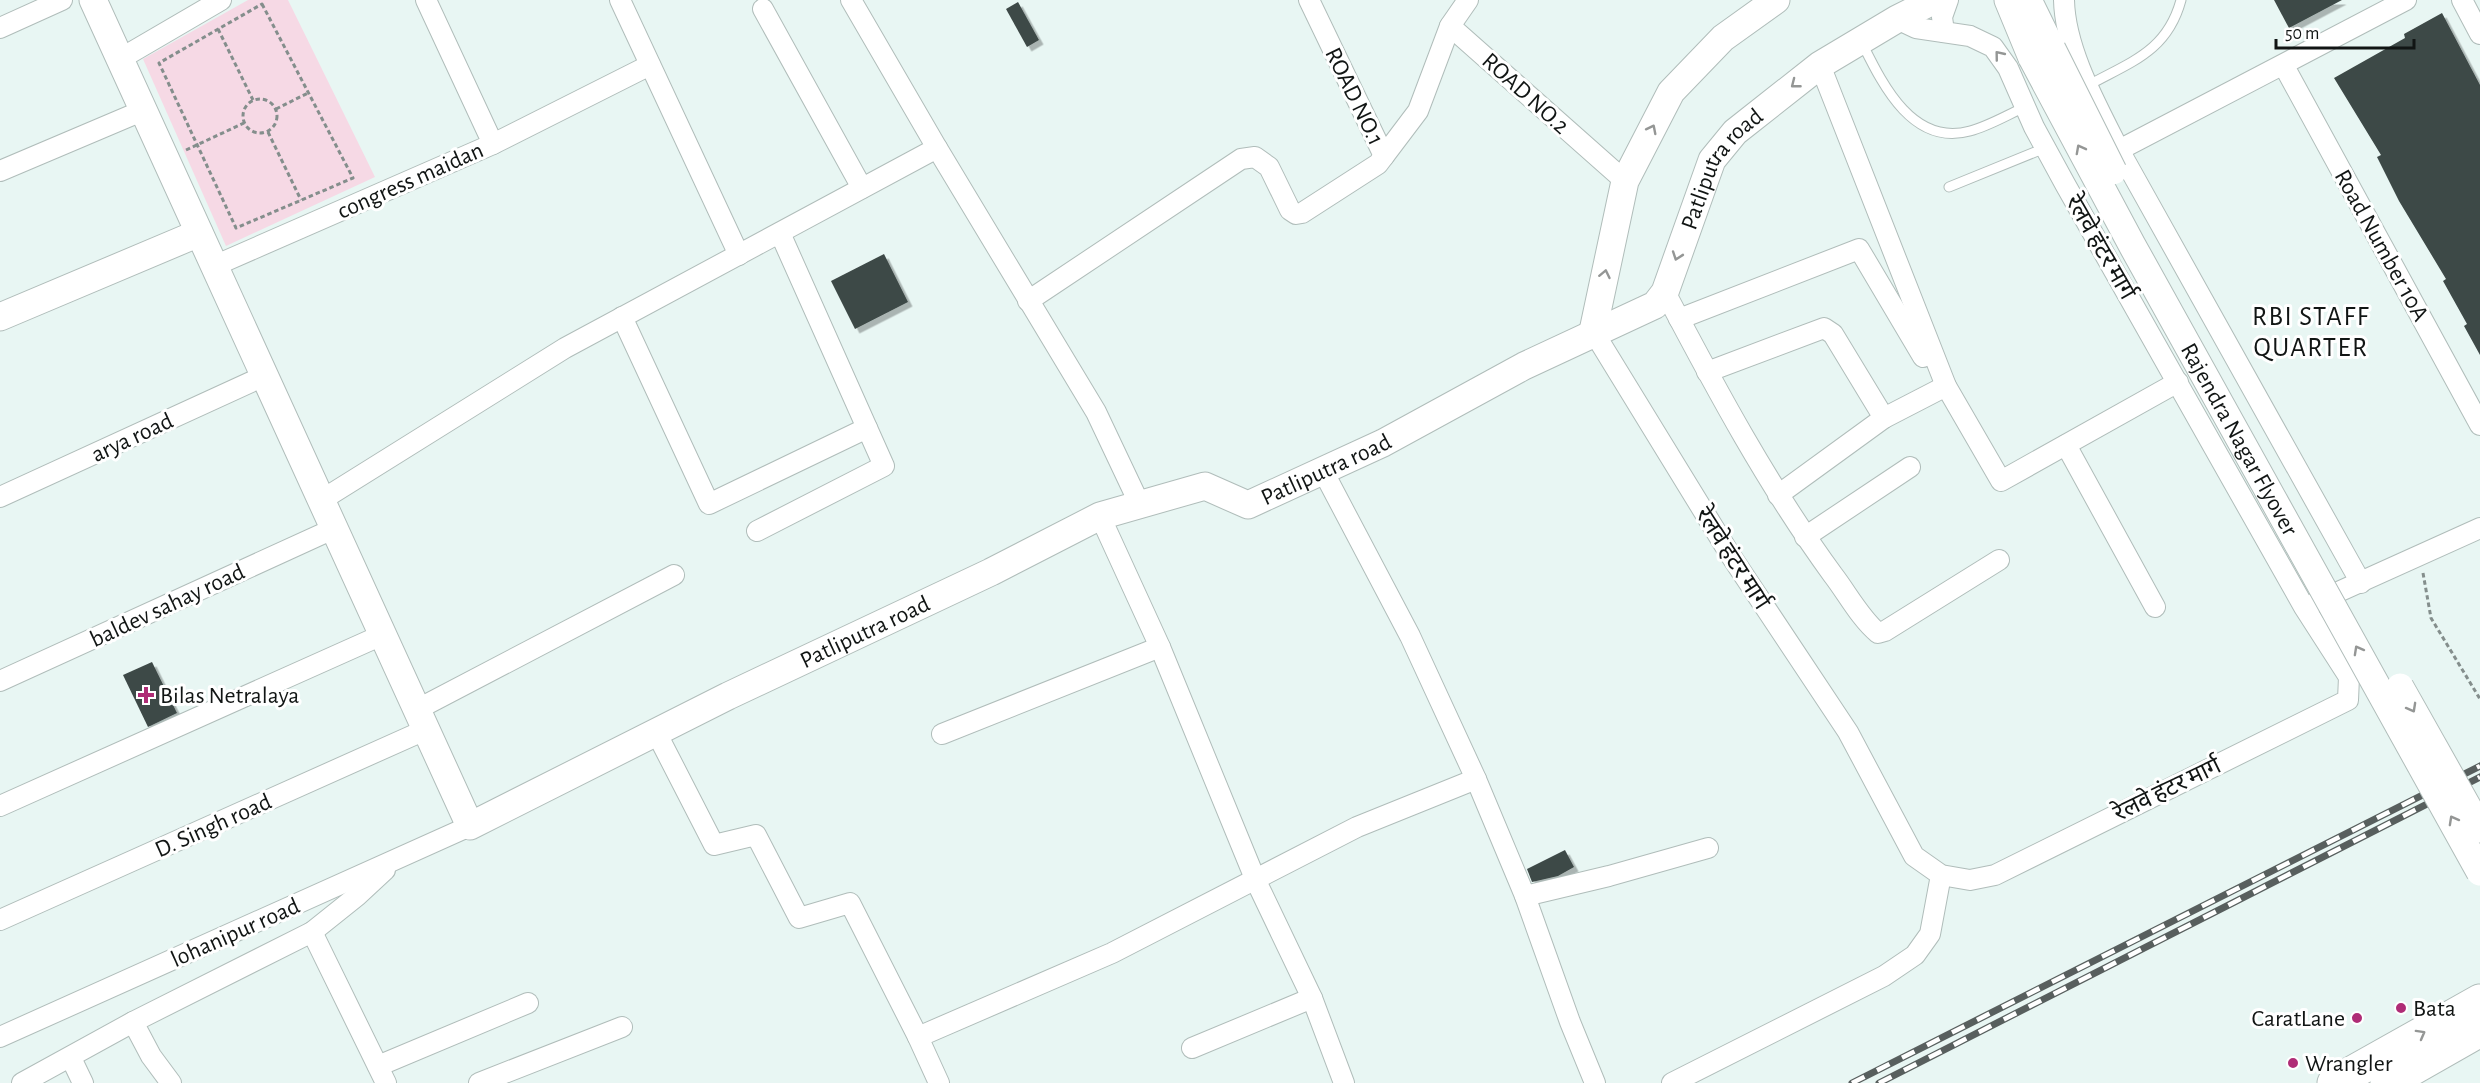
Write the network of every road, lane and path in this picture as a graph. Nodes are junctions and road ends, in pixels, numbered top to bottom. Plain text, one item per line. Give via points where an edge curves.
1 (62, 0) edge
2 (93, 0) edge
3 (221, 0) edge
4 (426, 0) edge
5 (620, 0) edge
6 (1309, 0) edge
7 (1468, 0) edge
8 (1776, 0) edge
9 (1935, 0) edge
10 (1948, 0) edge
11 (2008, 0) edge
12 (2028, 0) edge
13 (2064, 0) edge
14 (2181, 0) edge
15 (2406, 0) edge
16 (2462, 0) edge
17 (854, 1) edge
18 (763, 9) dead end
19 (1897, 19) junction
20 (1450, 26) junction
21 (0, 28) edge
22 (218, 29) junction
23 (1944, 32) junction
24 (2480, 34) edge
25 (1861, 40) junction
26 (2042, 53) junction
27 (120, 59) junction
28 (650, 64) junction
29 (1820, 65) junction
30 (2284, 66) junction
31 (2087, 86) junction
32 (308, 93) junction
33 (253, 100) junction
34 (2025, 107) junction
35 (276, 109) junction
36 (144, 110) junction
37 (244, 123) junction
38 (268, 132) junction
39 (493, 144) junction
40 (198, 145) junction
41 (937, 147) junction
42 (2045, 148) junction
43 (2119, 150) junction
44 (1384, 156) junction
45 (166, 159) junction
46 (0, 171) edge
47 (1625, 181) junction
48 (1949, 187) dead end
49 (862, 188) junction
50 (301, 200) junction
51 (199, 233) junction
52 (780, 233) junction
53 (739, 255) junction
54 (214, 266) junction
55 (1665, 292) junction
56 (1028, 301) junction
57 (0, 317) edge
58 (622, 317) junction
59 (1679, 318) junction
60 (1593, 331) junction
61 (1923, 358) dead end
62 (1707, 372) junction
63 (264, 376) junction
64 (2178, 382) junction
65 (1946, 386) junction
66 (1884, 418) junction
67 (2480, 425) edge
68 (867, 428) junction
69 (2066, 445) junction
70 (1910, 467) dead end
71 (1323, 471) junction
72 (1778, 495) junction
73 (0, 498) edge
74 (320, 501) junction
75 (1140, 505) junction
76 (1100, 516) junction
77 (2480, 528) edge
78 (333, 529) junction
79 (757, 531) dead end
80 (1805, 537) junction
81 (2419, 557) junction
82 (1999, 560) dead end
83 (674, 574) dead end
84 (2361, 583) junction
85 (2155, 607) dead end
86 (2304, 607) junction
87 (382, 635) junction
88 (1160, 647) junction
89 (0, 681) edge
90 (2480, 699) edge
91 (421, 720) junction
92 (656, 732) junction
93 (942, 734) dead end
94 (1476, 779) junction
95 (0, 806) edge
96 (470, 826) junction
97 (2480, 830) edge
98 (1708, 848) dead end
99 (395, 860) junction
100 (2480, 872) edge
101 (1941, 875) junction
102 (1256, 881) junction
103 (1526, 896) junction
104 (0, 920) edge
105 (312, 932) junction
106 (1312, 998) junction
107 (2480, 1001) edge
108 (528, 1003) dead end
109 (133, 1022) junction
110 (622, 1027) dead end
111 (2480, 1030) edge
112 (918, 1036) junction
113 (0, 1037) edge
114 (1192, 1048) dead end
115 (71, 1058) junction
116 (382, 1074) edge
117 (22, 1083) edge
118 (83, 1083) edge
119 (171, 1083) edge
120 (479, 1083) edge
121 (939, 1083) edge
122 (1344, 1083) edge
123 (1595, 1083) edge
124 (1672, 1083) edge
125 (2334, 1083) edge
126 (2387, 1083) edge

1 - 21 street
2 - 27 street
3 - 27 street
4 - 39 street, congress maidan
5 - 28 street
6 - 44 street, ROAD NO.1
7 - 20 street
47 -> 8 street via 1671,92 1723,38
9 - 19 street, Patliputra road
10 - 23 street via 1942,17
11 - 26 street, Rajendra Nagar Flyover
12 - 26 street, Rajendra Nagar Flyover
13 - 31 street via 2064,13
14 - 31 lane via 2164,39
15 - 30 street
16 - 24 street
17 - 41 street
18 - 49 street
19 - 23 street, रेलवे हंटर मार्ग via 1916,28
19 - 25 street, Patliputra road
20 - 44 street, ROAD NO.1 via 1418,111
20 - 47 street, ROAD NO.2
22 - 32 path via 262,4
22 - 33 path
22 - 40 path via 159,63
34 -> 23 street, रेलवे हंटर मार्ग via 2008,68 1993,47 1970,36
25 - 29 street, Patliputra road
25 - 34 lane via 1894,102 1933,128 1943,132 1971,131
26 -> 97 street, Rajendra Nagar Flyover, bridge
100 -> 26 street, Rajendra Nagar Flyover, bridge via 2132,245
27 - 36 street
28 - 39 street
28 - 53 street
29 -> 55 street, Patliputra road via 1735,132 1712,160
29 - 65 street
30 - 43 street
30 - 67 street, Road Number 10A
31 - 43 street
32 - 35 path
32 - 50 path via 353,178
33 - 35 path via 264,99
33 - 37 path via 245,107
34 - 42 street, रेलवे हंटर मार्ग
35 - 38 path via 275,124
36 - 45 street
36 - 46 street
37 - 38 path via 256,133
37 - 40 path
38 - 50 path
39 - 54 street, congress maidan
40 - 45 path
40 - 50 path via 236,228
41 - 49 street
41 - 56 street
42 - 48 lane
42 - 64 street, रेलवे हंटर मार्ग
43 - 84 street
44 - 56 street via 1378,164 1296,214 1290,210 1269,167 1254,158 1242,159
45 - 51 street
60 -> 47 street
49 - 52 street
51 - 54 street
51 - 57 street
52 - 53 street
52 - 68 street
53 - 58 street
54 - 63 street
55 - 59 street
55 - 60 street, Patliputra road via 1655,305
56 - 75 street via 1096,412
58 - 68 street via 709,504
58 - 74 street via 565,348
59 - 61 street via 1859,249
59 - 62 street
60 - 71 street, Patliputra road
60 - 101 street, रेलवे हंटर मार्ग via 1731,556 1848,732 1914,856
62 - 66 street via 1824,328 1833,334
62 - 72 street
63 - 73 street, arya road
63 - 74 street
64 - 69 street
64 - 86 street, रेलवे हंटर मार्ग
65 - 66 street
65 - 69 street via 2001,481
66 - 72 street
68 - 79 street via 884,466
69 - 85 street
70 - 80 street
71 - 75 street, Patliputra road via 1248,505 1206,486
71 - 94 street via 1410,636
72 - 80 street
74 - 78 street
75 - 76 street, Patliputra road
76 - 88 street
76 - 92 street, Patliputra road
77 - 81 street
78 - 87 street
78 - 89 street, baldev sahay road
80 - 82 street via 1878,633
81 - 84 street
81 - 90 path via 2432,618
83 - 91 street, D. Singh road
84 - 86 street
86 - 101 street, रेलवे हंटर मार्ग via 2349,677 2348,700 1995,875 1970,880
87 - 91 street
87 - 95 street
88 - 93 street
88 - 102 street
91 - 96 street
91 - 104 street, D. Singh road
92 - 96 street, Patliputra road
92 - 112 street via 714,845 756,835 799,918 850,903
94 - 102 street via 1357,827
94 - 103 street
96 - 99 street, lohanipur road
98 - 103 street
99 - 105 street
99 - 113 street, lohanipur road
101 - 124 street via 1930,934 1915,955 1884,976
102 - 106 street
102 - 112 street via 1112,953
103 - 123 street
105 - 109 street
105 - 116 street
106 - 114 street
106 - 122 street
125 -> 107 highway
108 - 116 street
109 - 115 street
109 - 119 street
110 - 120 street
111 - 126 highway
112 - 121 street
115 - 117 street
115 - 118 street

